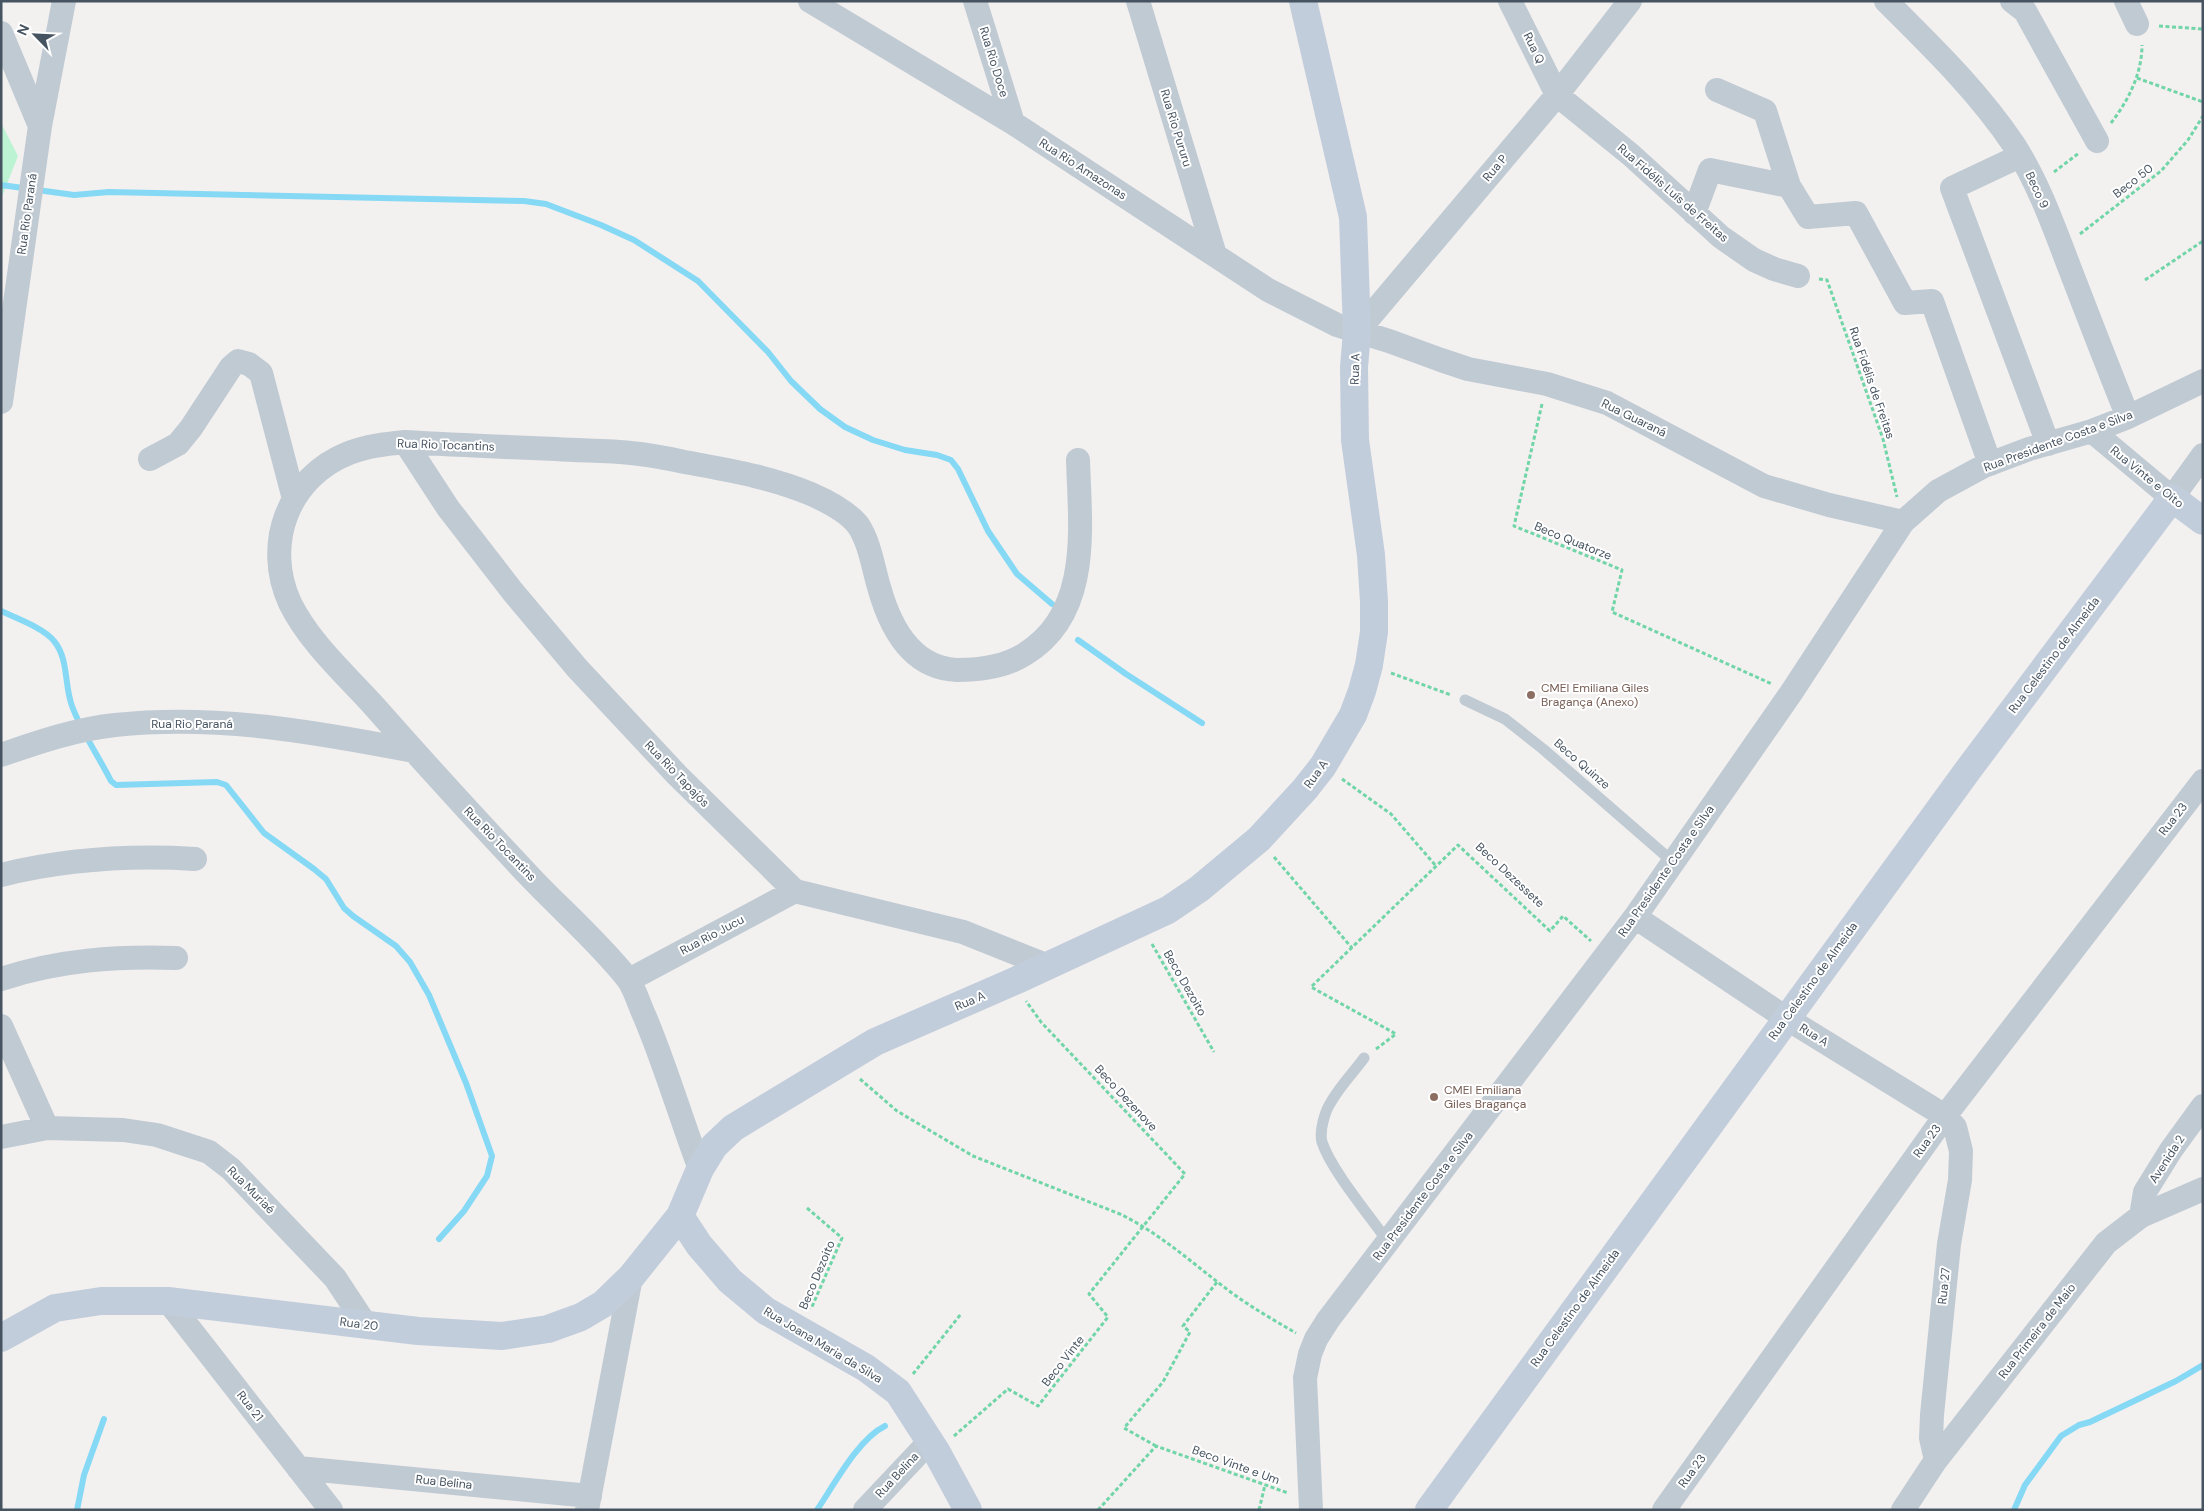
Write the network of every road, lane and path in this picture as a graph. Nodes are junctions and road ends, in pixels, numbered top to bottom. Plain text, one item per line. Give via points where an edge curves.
1 (64, 1) edge
2 (810, 1) edge
3 (975, 1) edge
4 (1138, 1) edge
5 (1510, 1) edge
6 (1630, 1) edge
7 (1886, 1) edge
8 (2012, 1) edge
9 (2126, 1) edge
10 (1309, 4) edge
11 (2136, 24) joint
12 (2203, 30) edge
13 (1, 33) edge
14 (2137, 78) dead end
15 (1718, 90) dead end
16 (1557, 95) junction
17 (2203, 102) edge
18 (2203, 116) edge
19 (1013, 123) junction
20 (40, 126) junction
21 (2097, 141) dead end
22 (2020, 156) junction
23 (1789, 186) junction
24 (1694, 212) junction
25 (2203, 240) edge
26 (2062, 248) junction
27 (1215, 255) junction
28 (1798, 276) joint
29 (2144, 280) dead end
30 (1357, 332) junction
31 (2203, 381) edge
32 (1547, 384) junction
33 (1, 402) edge
34 (2128, 417) junction
35 (2092, 431) junction
36 (405, 442) junction
37 (2048, 444) junction
38 (2203, 455) edge
39 (150, 459) dead end
40 (1078, 460) dead end
41 (1990, 464) junction
42 (2172, 498) junction
43 (294, 499) junction
44 (2203, 521) edge
45 (1903, 522) junction
46 (1369, 665) junction
47 (1791, 693) junction
48 (1465, 700) joint
49 (414, 751) junction
50 (1, 754) edge
51 (1323, 766) junction
52 (2203, 781) edge
53 (1259, 839) junction
54 (195, 859) dead end
55 (1673, 862) junction
56 (1436, 866) junction
57 (1, 875) edge
58 (795, 891) junction
59 (1635, 917) junction
60 (1140, 924) junction
61 (1352, 948) junction
62 (1607, 954) junction
63 (176, 958) dead end
64 (1048, 966) junction
65 (1, 978) edge
66 (629, 980) junction
67 (1017, 980) junction
68 (1786, 1018) junction
69 (1, 1026) edge
70 (1214, 1052) dead end
71 (1364, 1058) joint
72 (841, 1062) junction
73 (2203, 1106) edge
74 (1945, 1116) junction
75 (47, 1128) junction
76 (1, 1137) edge
77 (700, 1169) junction
78 (2203, 1189) edge
79 (807, 1208) dead end
80 (680, 1216) junction
81 (2141, 1216) junction
82 (1144, 1226) junction
83 (1388, 1242) junction
84 (631, 1278) junction
85 (1217, 1282) junction
86 (168, 1301) junction
87 (961, 1314) dead end
88 (366, 1325) junction
89 (801, 1333) junction
90 (1, 1338) edge
91 (1314, 1344) junction
92 (898, 1392) junction
93 (933, 1446) junction
94 (1156, 1446) junction
95 (1936, 1460) junction
96 (298, 1468) junction
97 (1265, 1485) junction
98 (588, 1503) edge
99 (1311, 1505) edge
100 (331, 1510) edge
101 (865, 1510) edge
102 (968, 1510) edge
103 (1098, 1510) edge
104 (1259, 1510) edge
105 (1429, 1510) edge
106 (1664, 1510) edge
107 (1903, 1510) edge

1 - 20 street, Rua Rio Paraná
2 - 19 street, Rua Rio Amazonas
3 - 19 street, Rua Rio Doce
4 - 27 street, Rua Rio Pururu
5 - 16 street, Rua Q
6 - 16 street, Rua P
7 - 22 street, Beco 9 via 1963,81
8 - 21 street via 2025,12
9 - 11 street
10 - 30 street, Rua A via 1352,217
11 - 12 path
13 - 20 street
14 - 17 path
15 - 23 street via 1765,111
16 - 24 street, Rua Fidélis Luís de Freitas
16 - 30 street, Rua P
18 - 26 path, Beco 50 via 2188,140 2161,170
19 - 27 street, Rua Rio Amazonas
20 - 33 street, Rua Rio Paraná
22 - 26 street, Beco 9 via 2036,185
22 - 37 street via 1952,188
23 - 24 street via 1710,170
23 - 41 street via 1808,217 1856,213 1905,303 1932,301
24 - 28 street, Rua Fidélis Luís de Freitas via 1721,237 1754,260
25 - 29 path
26 - 34 street, Beco 9
27 - 30 street, Rua Rio Amazonas via 1306,311
28 - 45 path, Rua Fidélis de Freitas via 1826,280 1884,439
30 - 32 street, Rua Guaraná via 1468,369
30 - 46 street, Rua A via 1355,440 1374,602
31 - 34 street, Rua Presidente Costa e Silva
32 - 45 street, Rua Guaraná via 1606,403 1764,486
32 - 47 path, Beco Quatorze via 1514,526 1622,570 1612,612
34 - 35 street, Rua Presidente Costa e Silva
35 - 37 street, Rua Presidente Costa e Silva
35 - 42 street, Rua Vinte e Oito
36 - 40 street, Rua Rio Tocantins via 632,453 754,474 811,494 839,509 858,526 872,557 892,623 903,642 918,657 935,664 974,670 1014,661 1027,653 1050,634 1063,615 1072,594 1080,551
36 - 43 street, Rua Rio Tocantins via 374,445 328,463
36 - 58 street, Rua Rio Tapajós via 448,508 577,668 677,775
37 - 41 street, Rua Presidente Costa e Silva
38 - 42 street, Rua Celestino de Almeida
39 - 43 street via 178,444 231,367 238,362 250,364 261,373
41 - 45 street, Rua Presidente Costa e Silva via 1938,491
42 - 44 street, Rua Vinte e Oito
42 - 68 street, Rua Celestino de Almeida
43 - 49 street, Rua Rio Tocantins via 282,526 278,548 280,573 291,603 311,636
45 - 47 street, Rua Presidente Costa e Silva
46 - 48 path
46 - 51 street, Rua A via 1353,715
47 - 55 street, Rua Presidente Costa e Silva
48 - 55 lane, Beco Quinze via 1505,719 1544,749
49 - 50 street, Rua Rio Paraná via 322,734 220,722 114,725 48,739
49 - 66 street, Rua Rio Tocantins
51 - 53 street, Rua A
51 - 56 path via 1391,814
52 - 74 street, Rua 23
53 - 60 street, Rua A via 1199,889
53 - 61 path
54 - 57 street via 154,857 69,861
55 - 59 street, Rua Presidente Costa e Silva
56 - 61 path, Beco Dezessete
56 - 62 path, Beco Dezessete via 1458,845 1550,931 1563,916
58 - 64 street via 963,932
58 - 66 street, Rua Rio Jucu
59 - 62 street, Rua Presidente Costa e Silva
59 - 68 street, Rua A
60 - 64 street, Rua A
60 - 70 path, Beco Dezoito
61 - 71 path, Beco Dezessete via 1311,987 1396,1034
62 - 83 street, Rua Presidente Costa e Silva
63 - 65 street via 97,958
64 - 67 street, Rua A
66 - 77 street, Rua Rio Tocantins via 654,1039
67 - 72 street, Rua A via 875,1042
67 - 82 path, Beco Dezenove via 1041,1022 1185,1174
68 - 74 street, Rua A
68 - 105 street, Rua Celestino de Almeida
69 - 75 street
71 - 83 lane via 1330,1103 1322,1126 1322,1140 1341,1176
72 - 77 street, Rua A via 733,1128 714,1146
72 - 82 path via 897,1111 973,1156
73 - 81 street, Avenida 2 via 2145,1192
74 - 95 street, Rua 27 via 1955,1127 1961,1151 1932,1415 1931,1438
74 - 106 street, Rua 23
75 - 76 street, Rua Muriaé
75 - 88 street, Rua Muriaé via 123,1130 157,1135 209,1152 231,1169 335,1278
77 - 80 street, Rua A
78 - 81 street, Rua Primeira de Maio
79 - 89 path, Beco Dezoito via 842,1238
80 - 84 street, Rua 20
80 - 89 street, Rua Joana Maria da Silva via 699,1245 730,1281 766,1311
81 - 95 street, Rua Primeira de Maio via 2106,1243
82 - 85 path
82 - 93 path, Beco Vinte via 1089,1294 1108,1317 1038,1406 1008,1389
83 - 91 street, Rua Presidente Costa e Silva via 1328,1320
84 - 88 street, Rua 20 via 603,1304 581,1317 548,1329 502,1336
84 - 98 street
85 - 91 path
85 - 94 path, Beco Vinte e Um via 1183,1326 1190,1332 1163,1382 1124,1428
86 - 88 street, Rua 20
86 - 90 street, Rua 20 via 101,1301 55,1308
86 - 96 street, Rua 21
87 - 92 path
89 - 92 street, Rua Joana Maria da Silva via 866,1368
91 - 99 street, Rua Presidente Costa e Silva via 1305,1378
92 - 93 street, Rua Joana Maria da Silva
93 - 101 street, Rua Belina
93 - 102 street, Rua Joana Maria da Silva
94 - 97 path, Beco Vinte e Um
94 - 103 path
95 - 107 street, Rua Primeira de Maio
96 - 98 street, Rua Belina
96 - 100 street, Rua 21
97 - 99 path, Beco Vinte e Um
97 - 104 path

